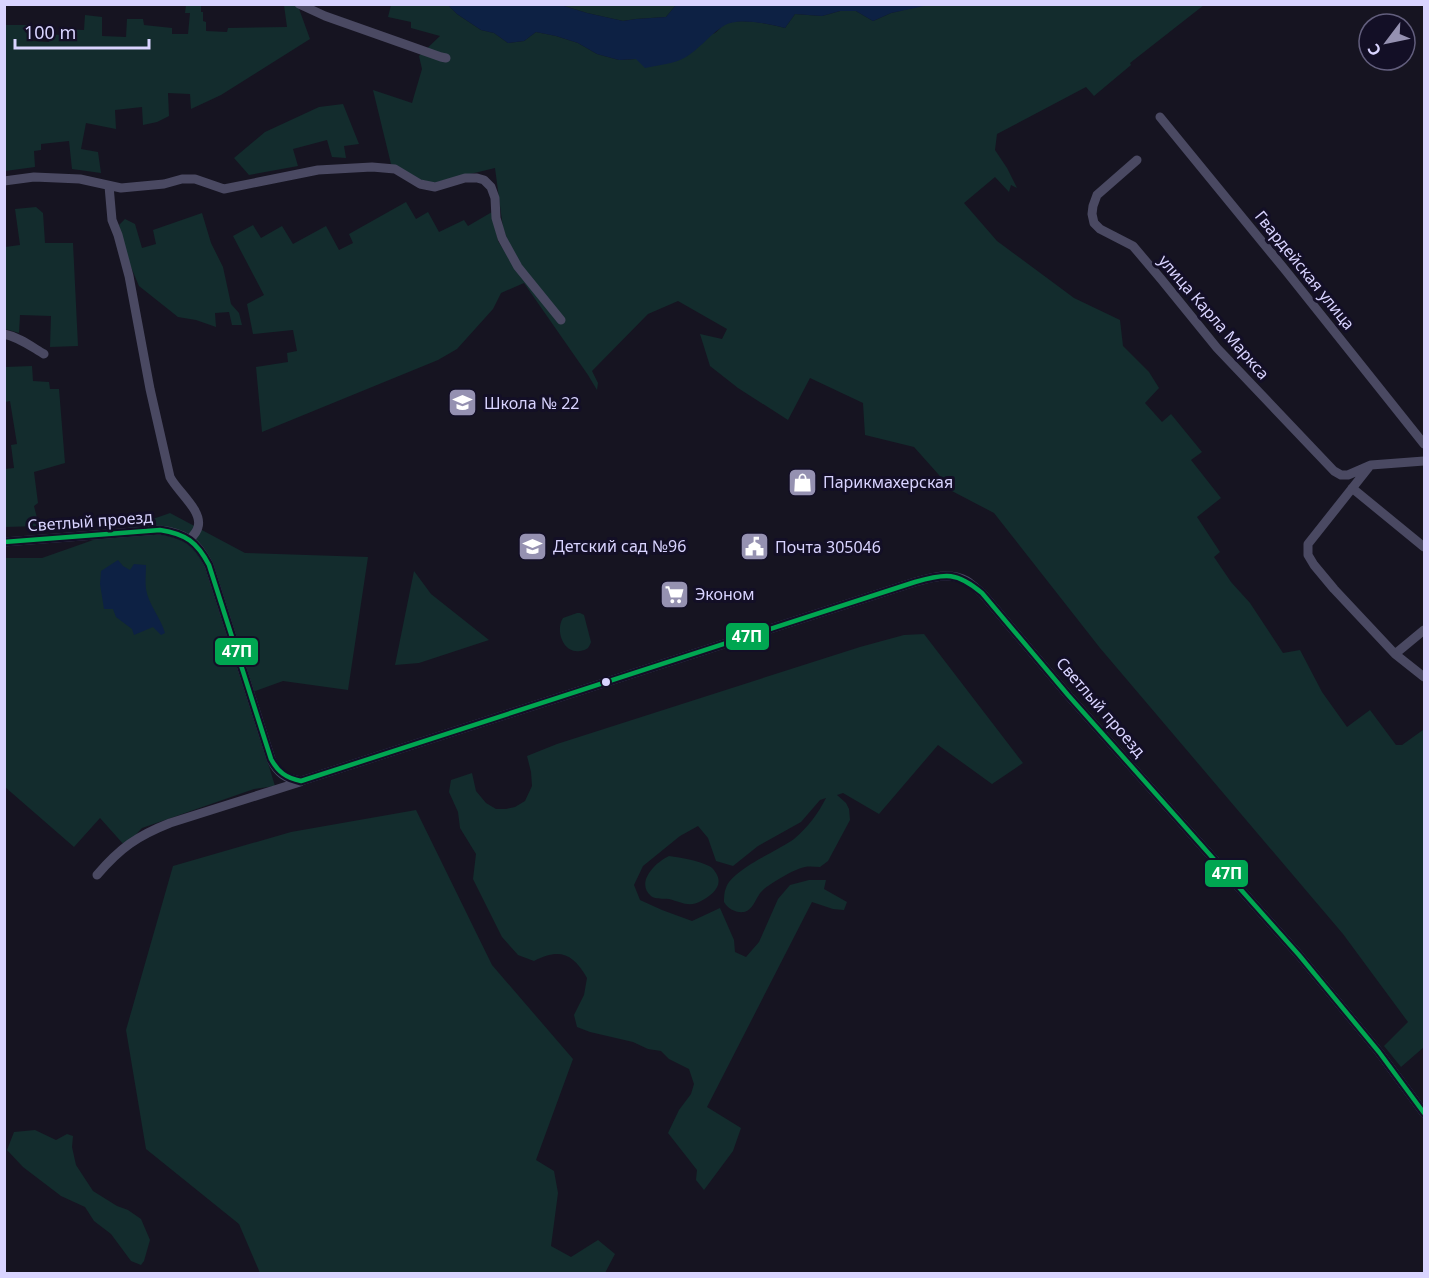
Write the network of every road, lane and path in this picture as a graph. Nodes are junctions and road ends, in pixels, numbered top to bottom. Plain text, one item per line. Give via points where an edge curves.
1 (299, 4) edge
2 (446, 58) dead end
3 (1160, 117) dead end
4 (1137, 160) dead end
5 (4, 181) edge
6 (109, 186) junction
7 (561, 320) dead end
8 (4, 334) edge
9 (44, 354) dead end
10 (1425, 444) edge
11 (1425, 461) edge
12 (1371, 465) junction
13 (1352, 488) junction
14 (190, 539) junction
15 (4, 542) edge
16 (1425, 547) edge
17 (1425, 630) edge
18 (1395, 654) junction
19 (1425, 677) edge
20 (311, 779) junction
21 (97, 875) dead end
22 (1425, 1113) edge

1 - 2 street
3 - 10 street, Гвардейская улица
4 - 12 street, улица Карла Маркса via 1098,195 1093,206 1094,223 1133,246 1217,348 1334,471 1348,475
5 - 6 street via 34,177 80,179
6 - 7 street via 195,179 224,189 318,170 372,167 395,169 420,184 435,187 465,178 484,180 495,198 502,238 518,267
6 - 14 street via 112,220 129,276 168,469 199,521
8 - 9 street
11 - 12 street, улица Карла Маркса
12 - 13 street
13 - 16 street
13 - 18 street via 1308,544 1308,555
14 - 15 street, Светлый проезд via 160,530
14 - 20 street, Светлый проезд via 202,550 209,565 275,768 291,780
17 - 18 street
18 - 19 street
20 - 21 street via 152,830 125,846
20 - 22 street, Светлый проезд via 848,603 930,578 955,577 982,593 1299,955

